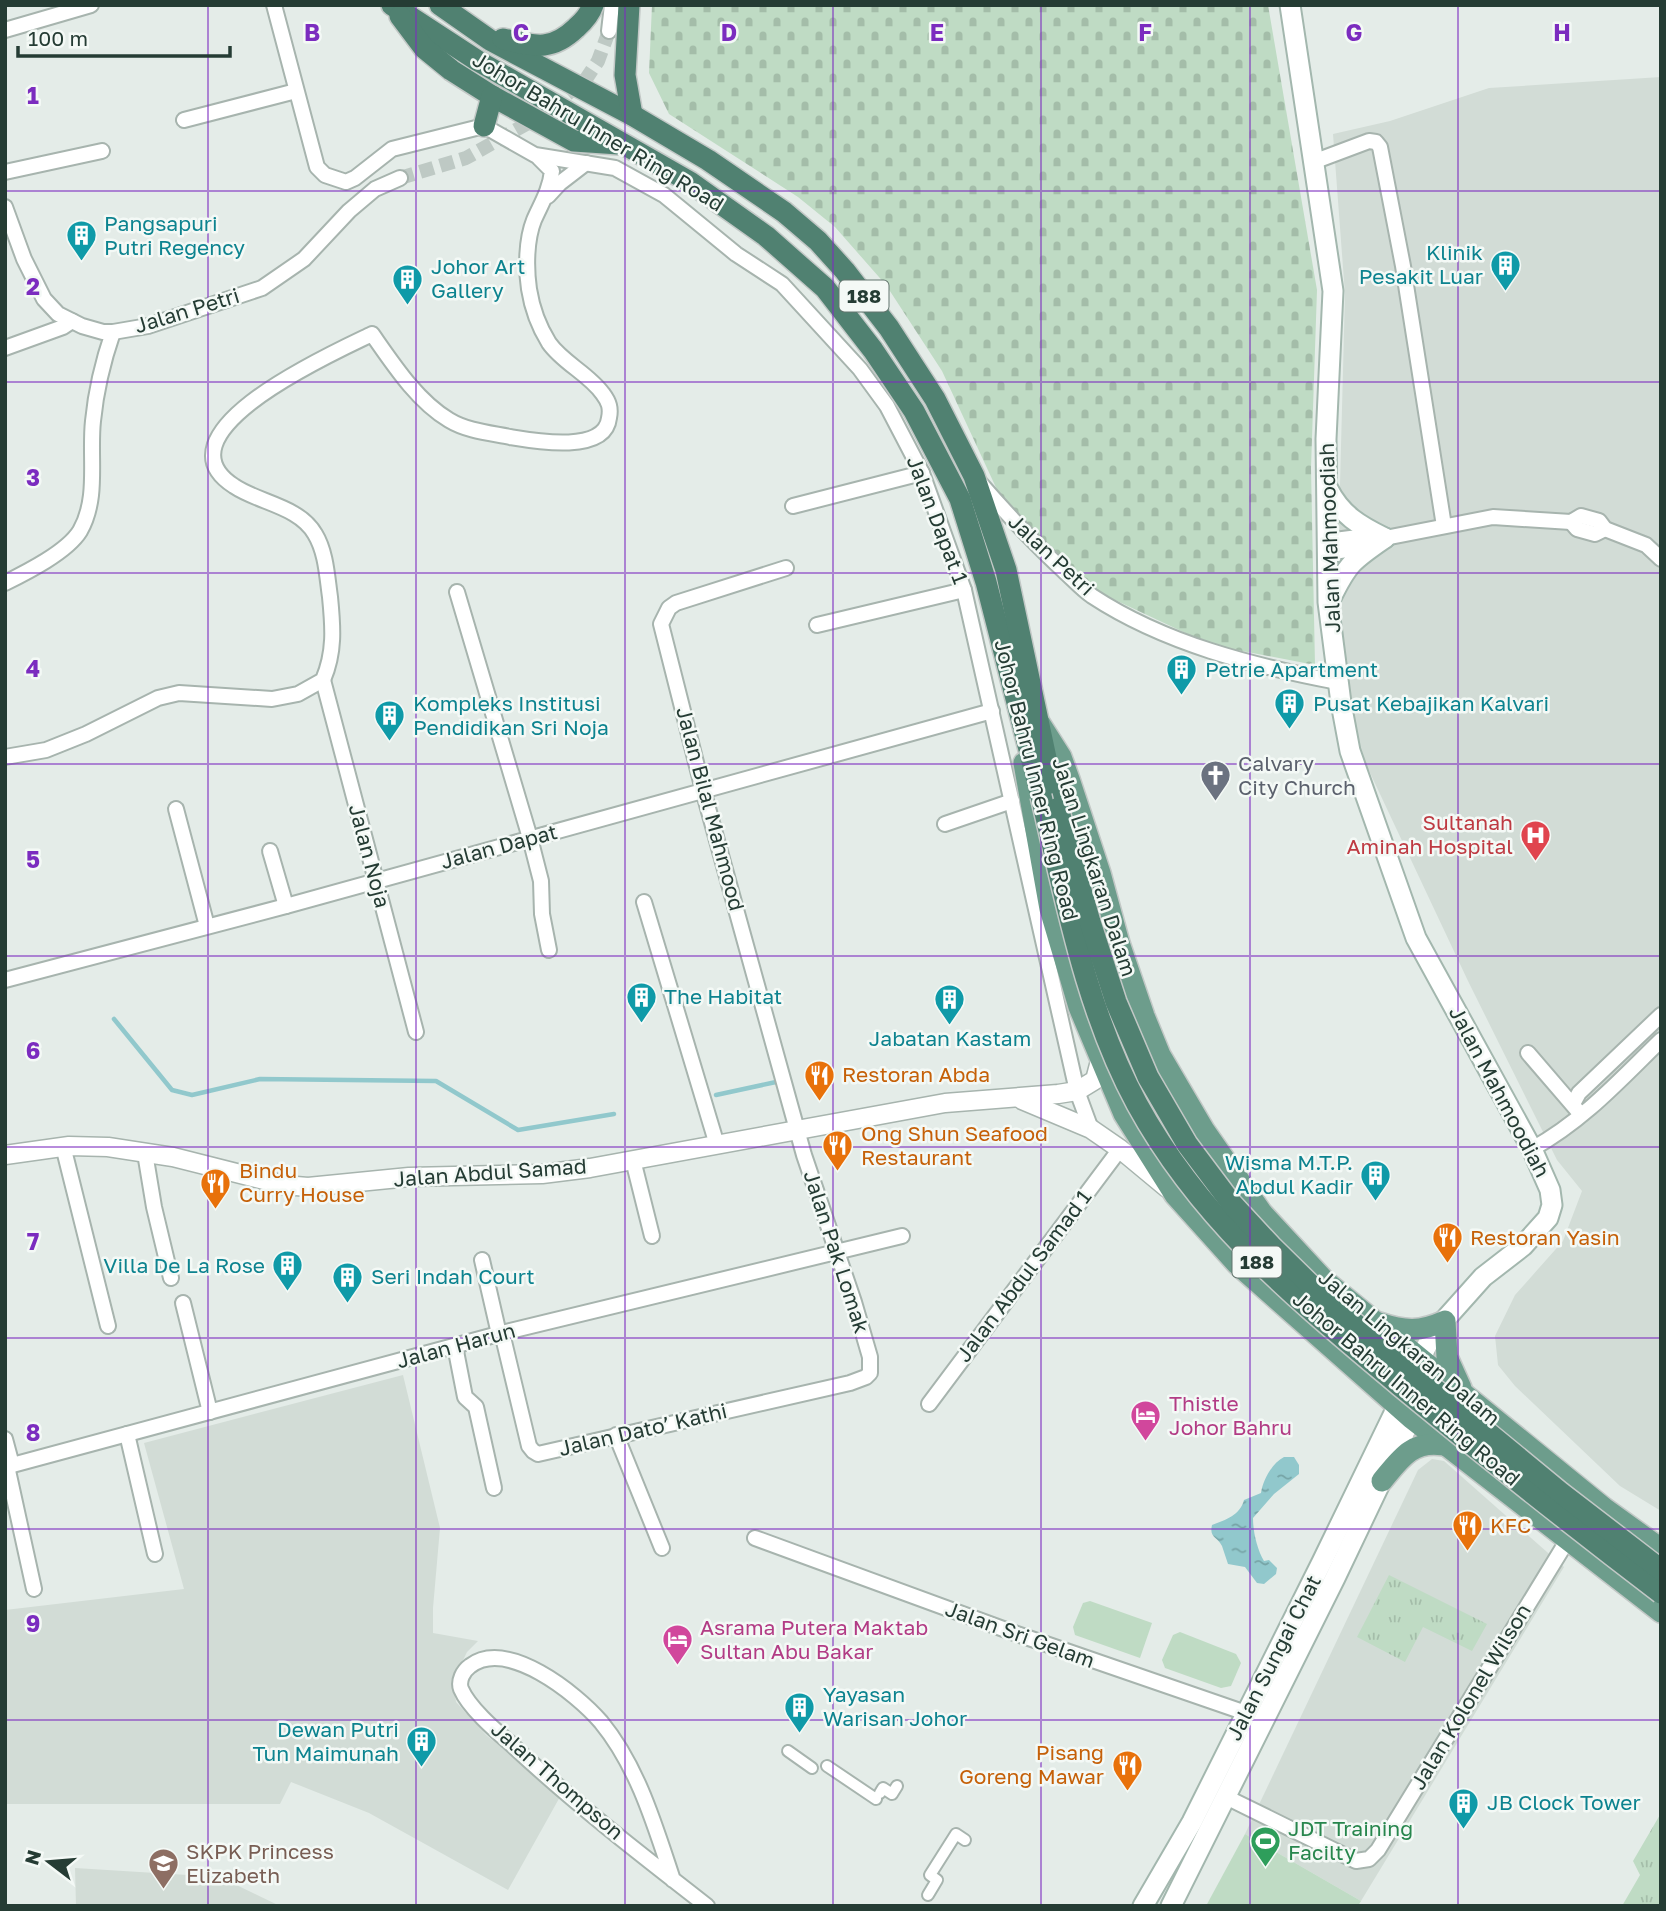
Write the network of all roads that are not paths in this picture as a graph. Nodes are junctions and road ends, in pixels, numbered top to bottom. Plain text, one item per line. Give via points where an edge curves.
1 (91, 5) edge
2 (274, 5) edge
3 (440, 5) edge
4 (593, 5) edge
5 (612, 5) edge
6 (629, 5) edge
7 (1290, 5) edge
8 (392, 6) edge
9 (5, 30) edge
10 (609, 31) tunnel mouth
11 (480, 34) junction
12 (296, 91) junction
13 (492, 96) junction
14 (632, 115) junction
15 (184, 120) dead end
16 (484, 126) junction
17 (627, 144) junction
18 (102, 151) dead end
19 (535, 155) junction
20 (1313, 162) junction
21 (586, 163) junction
22 (5, 172) edge
23 (400, 178) tunnel mouth
24 (544, 200) junction
25 (5, 207) edge
26 (72, 321) junction
27 (113, 332) junction
28 (5, 348) edge
29 (922, 473) junction
30 (974, 476) junction
31 (1328, 489) junction
32 (793, 506) dead end
33 (1444, 526) junction
34 (1385, 538) junction
35 (1327, 547) junction
36 (1661, 559) edge
37 (786, 568) dead end
38 (5, 583) edge
39 (964, 590) junction
40 (457, 592) dead end
41 (1328, 602) junction
42 (817, 625) dead end
43 (1005, 661) junction
44 (323, 680) junction
45 (1338, 682) junction
46 (992, 711) junction
47 (1040, 724) junction
48 (5, 757) edge
49 (704, 790) junction
50 (1047, 794) junction
51 (1012, 801) junction
52 (176, 809) dead end
53 (945, 824) dead end
54 (530, 838) junction
55 (270, 850) dead end
56 (376, 880) junction
57 (644, 902) dead end
58 (286, 906) junction
59 (207, 926) junction
60 (549, 950) dead end
61 (5, 980) edge
62 (1661, 1015) edge
63 (416, 1032) dead end
64 (1661, 1040) edge
65 (1528, 1053) dead end
66 (1100, 1061) junction
67 (1077, 1091) junction
68 (1017, 1098) junction
69 (1573, 1104) junction
70 (1582, 1117) junction
71 (1091, 1129) junction
72 (798, 1131) junction
73 (715, 1145) junction
74 (63, 1146) junction
75 (1119, 1149) junction
76 (1532, 1149) junction
77 (145, 1153) junction
78 (5, 1155) edge
79 (633, 1160) junction
80 (1175, 1195) junction
81 (652, 1236) dead end
82 (902, 1236) dead end
83 (838, 1253) junction
84 (482, 1259) dead end
85 (171, 1279) dead end
86 (183, 1303) dead end
87 (1374, 1321) junction
88 (1445, 1321) junction
89 (108, 1326) dead end
90 (500, 1334) junction
91 (455, 1346) junction
92 (1426, 1365) junction
93 (870, 1373) joint
94 (1464, 1395) junction
95 (929, 1404) dead end
96 (210, 1412) junction
97 (1405, 1412) junction
98 (127, 1434) junction
99 (616, 1435) junction
100 (5, 1439) edge
101 (1443, 1445) junction
102 (8, 1466) edge
103 (1382, 1481) junction
104 (494, 1488) dead end
105 (755, 1538) dead end
106 (1567, 1541) junction
107 (662, 1548) dead end
108 (1661, 1549) edge
109 (155, 1554) dead end
110 (1661, 1570) edge
111 (34, 1589) dead end
112 (1661, 1593) edge
113 (1661, 1612) edge
114 (1247, 1713) junction
115 (788, 1751) dead end
116 (827, 1766) dead end
117 (811, 1768) dead end
118 (897, 1786) dead end
119 (1226, 1797) junction
120 (965, 1840) dead end
121 (673, 1880) junction
122 (928, 1895) dead end
123 (707, 1906) edge
124 (1143, 1906) edge
125 (1171, 1906) edge

1 - 9 street
2 - 12 street
3 - 11 highway, Johor Bahru Inner Ring Road / 188
4 - 11 highway via 568,36 546,46
5 - 10 street
6 - 14 highway via 625,75
7 - 20 main road, Jalan Mahmoodiah
8 - 13 highway via 424,48
8 - 17 highway, Johor Bahru Inner Ring Road / 188 via 478,61
11 - 14 highway, Johor Bahru Inner Ring Road / 188
12 - 15 street
12 - 16 street via 317,167 334,180 355,178 392,149
13 - 16 highway
13 - 17 highway via 574,141
14 - 30 highway, Johor Bahru Inner Ring Road / 188 via 784,212 831,255 889,328 935,399
16 - 19 street, Jalan Dapat 1
17 - 43 highway, Johor Bahru Inner Ring Road / 188 via 766,236 825,288 873,350 914,411 960,499
18 - 22 street
19 - 21 street, Jalan Dapat 1
19 - 24 street via 552,171
20 - 31 main road, Jalan Mahmoodiah via 1333,291
20 - 33 street via 1369,141 1380,148
21 - 24 street
21 - 29 street, Jalan Dapat 1 via 615,168 664,195 728,248 782,284 860,369 887,406
23 - 27 street, Jalan Petri via 375,189 303,259 262,288 148,326
24 - 44 street via 528,246 534,309 552,346 602,392 610,407 609,423 601,433 590,440 566,443 531,441 473,430 449,420 414,388 372,334 298,372 249,404 217,436 213,456 223,478 285,509 315,533 322,550 333,626 333,651
25 - 26 street, Jalan Petri via 44,299
26 - 27 street, Jalan Petri
26 - 28 street
27 - 38 street via 101,369 93,422 89,510 79,534
29 - 32 street
29 - 39 street, Jalan Dapat 1
30 - 45 street, Jalan Petri via 1026,536 1090,595 1132,619 1177,640
30 - 47 highway, Johor Bahru Inner Ring Road / 188 via 1006,570
31 - 34 main road via 1352,521
31 - 35 main road, Jalan Mahmoodiah
33 - 34 street
33 - 36 street via 1493,517 1571,522 1577,530 1595,534 1605,529 1646,545
34 - 35 street via 1366,547
34 - 41 main road via 1353,560
35 - 41 main road, Jalan Mahmoodiah
37 - 49 street, Jalan Bilal Mahmood via 676,603 661,624
39 - 42 street
39 - 46 street, Jalan Dapat 1
40 - 54 street
41 - 45 main road, Jalan Mahmoodiah
43 - 50 highway, Johor Bahru Inner Ring Road / 188
43 - 66 main road, Jalan Lingkaran Dalam via 1050,909
44 - 48 street via 298,694 272,699 178,693 46,750
44 - 56 street, Jalan Noja
45 - 76 main road, Jalan Mahmoodiah via 1350,751 1416,939
46 - 49 street, Jalan Dapat
46 - 51 street, Jalan Dapat 1
47 - 50 highway, Johor Bahru Inner Ring Road / 188
47 - 87 main road, Jalan Lingkaran Dalam via 1069,779 1160,1055 1204,1130 1262,1213 1325,1281
49 - 54 street, Jalan Dapat
49 - 72 street, Jalan Bilal Mahmood
50 - 110 highway, Johor Bahru Inner Ring Road / 188, bridge via 1116,1002 1148,1077 1187,1144 1232,1204 1324,1298
50 - 112 highway, Johor Bahru Inner Ring Road / 188, bridge via 1074,930 1108,1039 1137,1103 1172,1160 1221,1224 1310,1311
51 - 53 street
51 - 67 street, Jalan Dapat 1
52 - 59 street
54 - 56 street, Jalan Dapat
54 - 60 street via 541,881
55 - 58 street
56 - 58 street, Jalan Dapat
56 - 63 street, Jalan Noja
57 - 73 street
58 - 59 street, Jalan Dapat
59 - 61 street, Jalan Dapat
62 - 69 street
64 - 70 street
65 - 69 street
66 - 67 street via 1095,1080
66 - 80 main road, Jalan Lingkaran Dalam via 1124,1114
67 - 68 street, Jalan Abdul Samad
67 - 71 street, Jalan Dapat 1
68 - 71 street, Jalan Abdul Samad
68 - 72 street, Jalan Abdul Samad via 945,1103
69 - 70 street
70 - 76 street
71 - 75 street, Jalan Abdul Samad
72 - 73 street, Jalan Abdul Samad
72 - 83 street, Jalan Pak Lomak
73 - 79 street, Jalan Abdul Samad
74 - 77 street, Jalan Abdul Samad
74 - 78 street, Jalan Abdul Samad
74 - 89 street
75 - 80 street, Jalan Abdul Samad
75 - 95 street, Jalan Abdul Samad 1
76 - 88 main road, Jalan Mahmoodiah via 1550,1191 1551,1212 1523,1246 1483,1278
77 - 79 street, Jalan Abdul Samad via 307,1187 409,1177 542,1174
77 - 85 street
79 - 81 street
80 - 97 main road, Jalan Lingkaran Dalam via 1237,1264
82 - 83 street, Jalan Harun
83 - 90 street, Jalan Harun
83 - 93 street, Jalan Pak Lomak via 870,1357
84 - 90 street
86 - 96 street
87 - 88 main road via 1417,1331
87 - 92 main road, Jalan Lingkaran Dalam
88 - 92 main road via 1443,1342
88 - 94 main road via 1447,1357
90 - 91 street, Jalan Harun
90 - 99 street, Jalan Dato’ Kathi via 533,1451 544,1453
91 - 96 street, Jalan Harun
91 - 104 street via 465,1397 476,1407
92 - 94 main road, Jalan Lingkaran Dalam
92 - 97 main road
93 - 99 street, Jalan Dato’ Kathi via 850,1383
94 - 108 main road, Jalan Lingkaran Dalam
96 - 98 street, Jalan Harun
97 - 101 main road, Jalan Lingkaran Dalam
97 - 103 main road, Jalan Sungai Chat
97 - 114 main road, Jalan Sungai Chat
98 - 102 street, Jalan Harun
98 - 109 street
99 - 107 street
100 - 102 street
101 - 103 main road via 1412,1449
101 - 106 main road, Jalan Lingkaran Dalam
102 - 111 street
103 - 119 main road, Jalan Sungai Chat
105 - 114 street, Jalan Sri Gelam
106 - 113 main road, Jalan Lingkaran Dalam
106 - 119 street, Jalan Kolonel Wilson via 1369,1859 1356,1861
114 - 124 main road, Jalan Sungai Chat
115 - 117 street
116 - 118 street via 878,1796 883,1788 892,1794
119 - 125 main road, Jalan Sungai Chat
120 - 122 street via 956,1834 930,1875 937,1880
121 - 121 street, Jalan Thompson via 636,1777 602,1723 580,1701 521,1663 492,1657 465,1670 461,1689 482,1717 545,1776
121 - 123 street, Jalan Thompson

